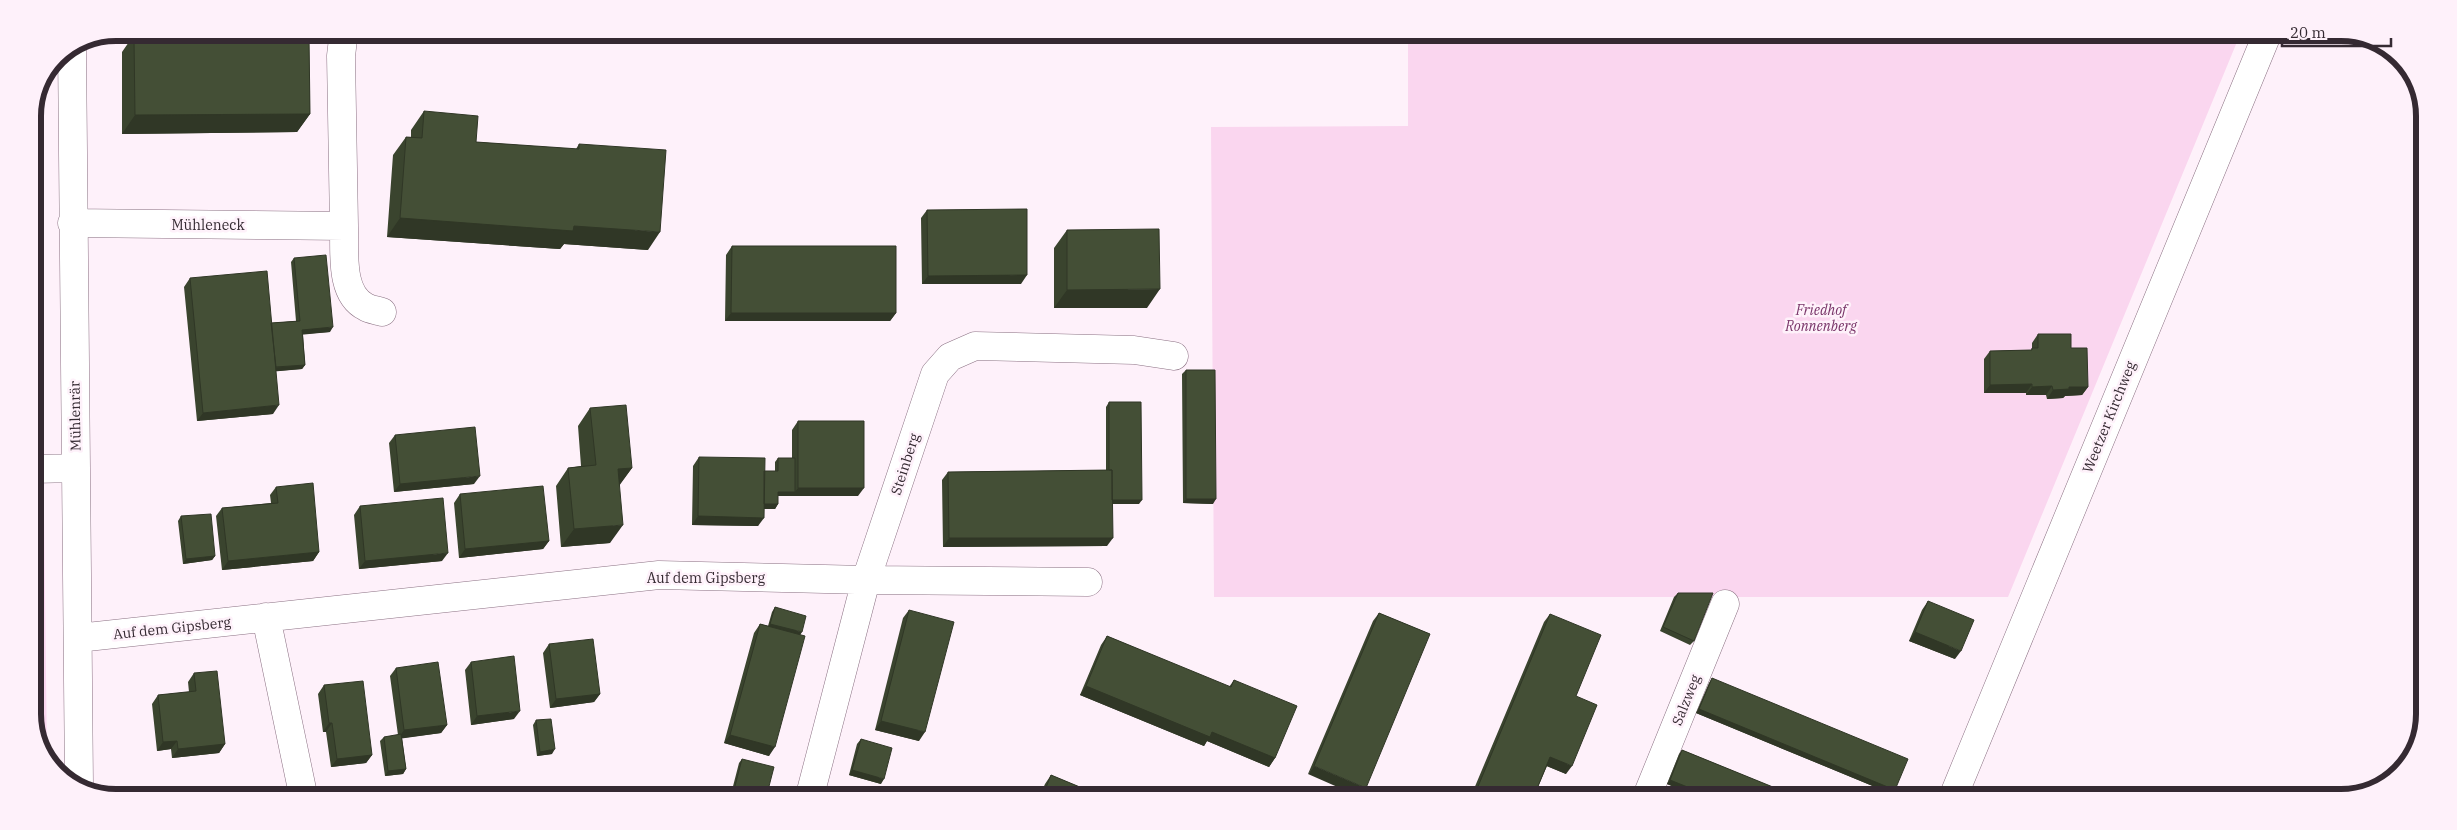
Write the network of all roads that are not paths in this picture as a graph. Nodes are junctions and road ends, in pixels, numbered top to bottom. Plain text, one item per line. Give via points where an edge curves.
1 (343, 41) edge
2 (2264, 41) edge
3 (72, 56) edge
4 (72, 223) junction
5 (344, 226) junction
6 (382, 312) dead end
7 (1174, 356) dead end
8 (76, 468) junction
9 (41, 469) edge
10 (866, 580) junction
11 (1088, 582) dead end
12 (1725, 604) dead end
13 (266, 617) junction
14 (78, 638) junction
15 (78, 778) edge
16 (302, 789) edge
17 (811, 789) edge
18 (1649, 789) edge
19 (1956, 789) edge

1 - 5 street
2 - 19 street, Weetzer Kirchweg
3 - 4 street, Mühlenrär
4 - 5 street, Mühleneck
4 - 8 street, Mühlenrär
5 - 6 street via 346,277 351,292 365,307
7 - 10 street, Steinberg via 1134,350 975,346 950,357 935,374
8 - 9 street
8 - 14 street, Mühlenrär
10 - 11 street, Auf dem Gipsberg
10 - 13 street, Auf dem Gipsberg via 659,575
10 - 17 street, Steinberg
12 - 18 street, Salzweg
13 - 14 street, Auf dem Gipsberg
13 - 16 street
14 - 15 street, Mühlenrär

